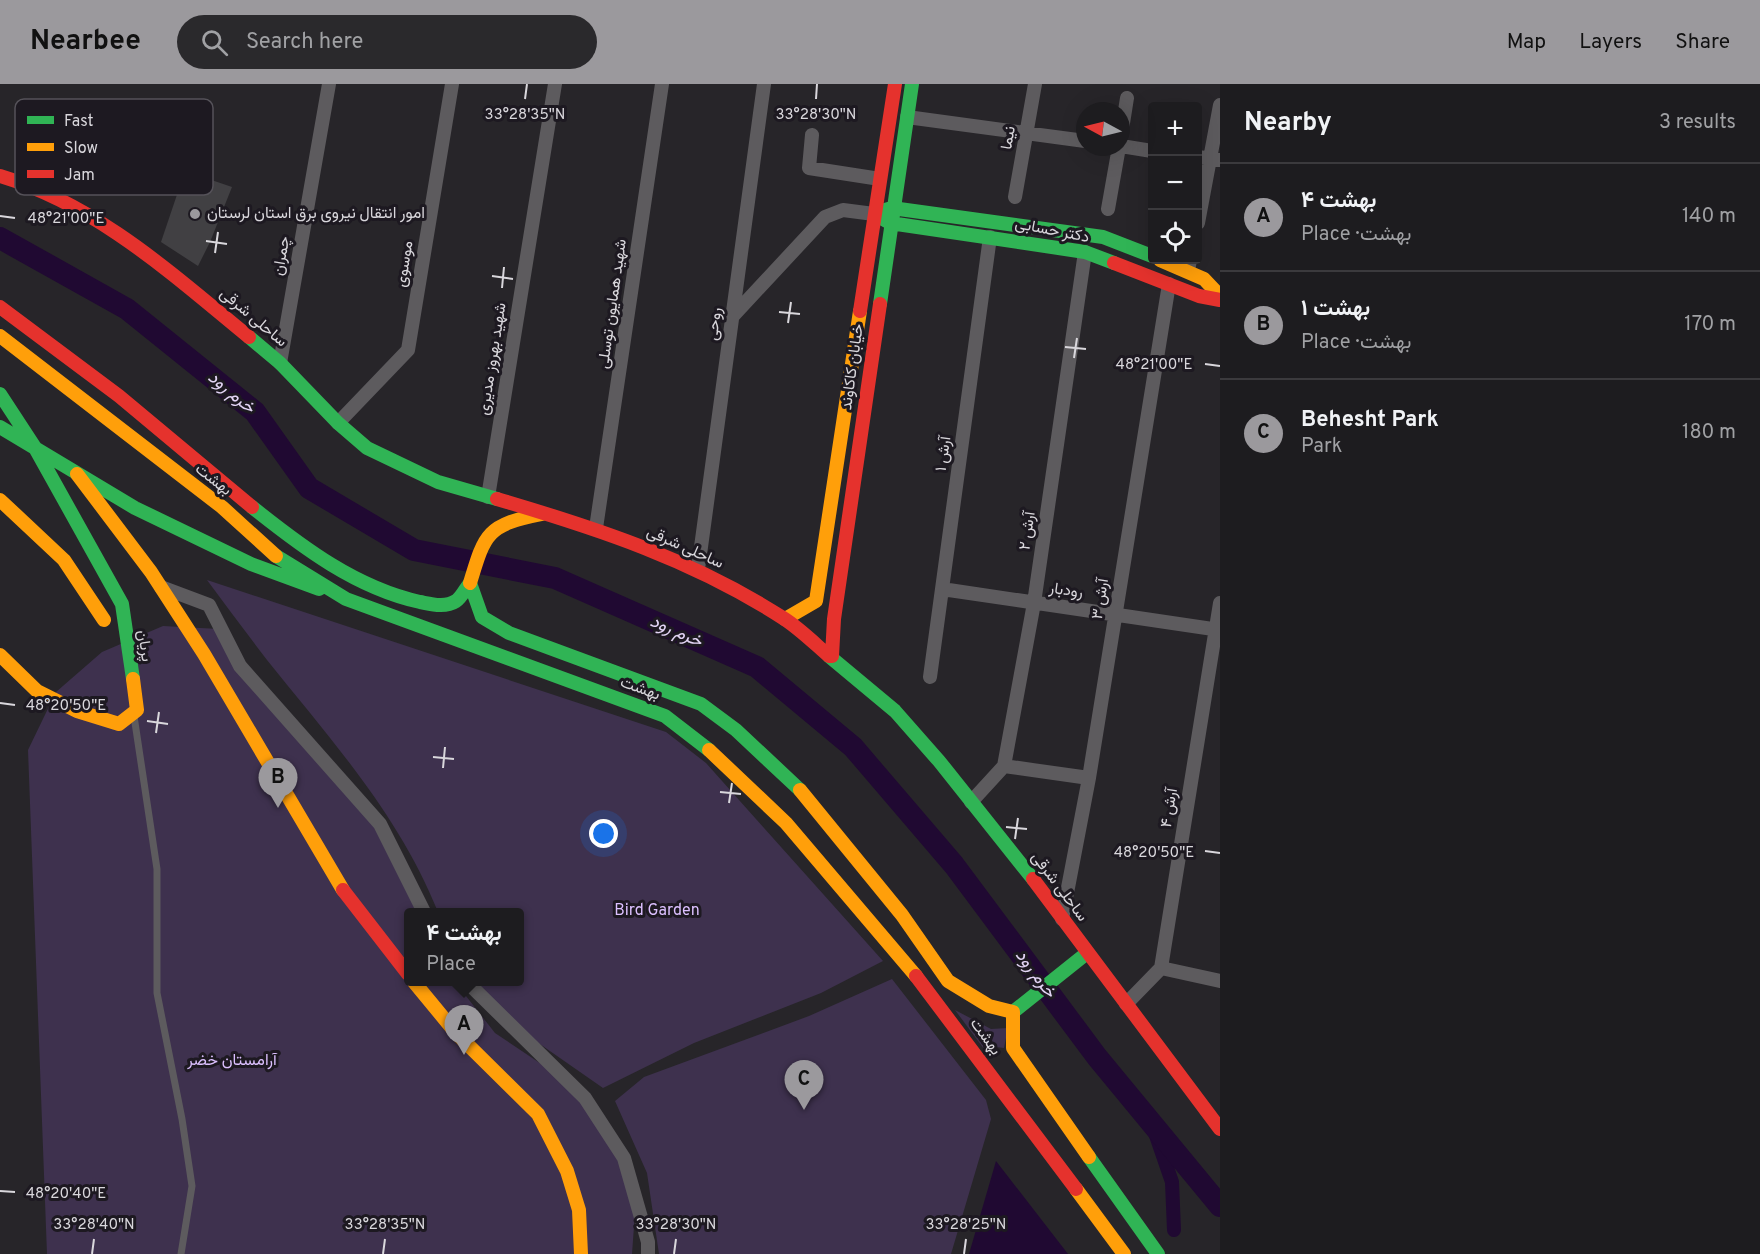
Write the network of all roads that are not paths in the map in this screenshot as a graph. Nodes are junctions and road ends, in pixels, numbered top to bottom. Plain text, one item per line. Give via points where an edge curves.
1 (329, 84) edge
2 (452, 84) edge
3 (555, 84) edge
4 (662, 84) edge
5 (764, 84) edge
6 (895, 84) edge
7 (912, 84) edge
8 (1035, 84) edge
9 (1127, 98) dead end
10 (1126, 102) edge
11 (1220, 105) edge
12 (907, 117) junction
13 (1026, 134) junction
14 (812, 135) dead end
15 (1076, 140) edge
16 (1130, 148) edge
17 (1148, 150) edge
18 (1118, 156) edge
19 (1209, 158) edge
20 (0, 176) edge
21 (880, 179) junction
22 (15, 181) edge
23 (52, 195) edge
24 (1015, 197) dead end
25 (892, 208) junction
26 (1108, 209) dead end
27 (1199, 210) edge
28 (874, 214) junction
29 (890, 223) junction
30 (990, 237) junction
31 (1085, 252) junction
32 (1148, 254) edge
33 (1189, 265) edge
34 (1169, 284) junction
35 (1220, 298) edge
36 (0, 307) edge
37 (732, 318) junction
38 (0, 336) edge
39 (280, 363) junction
40 (0, 394) edge
41 (338, 423) junction
42 (0, 427) edge
43 (34, 447) junction
44 (78, 474) junction
45 (488, 497) junction
46 (0, 500) edge
47 (544, 514) junction
48 (596, 528) junction
49 (698, 569) junction
50 (470, 583) junction
51 (161, 587) junction
52 (942, 589) junction
53 (346, 599) junction
54 (816, 601) junction
55 (1034, 603) junction
56 (1220, 603) edge
57 (836, 606) junction
58 (1116, 615) junction
59 (785, 619) junction
60 (104, 620) dead end
61 (1218, 630) edge
62 (0, 655) edge
63 (832, 656) junction
64 (930, 677) dead end
65 (648, 682) junction
66 (133, 714) junction
67 (666, 716) junction
68 (1004, 766) junction
69 (1089, 778) junction
70 (971, 802) junction
71 (422, 908) edge
72 (1062, 919) junction
73 (1087, 953) junction
74 (902, 957) junction
75 (1161, 968) junction
76 (404, 969) edge
77 (948, 981) junction
78 (1220, 981) edge
79 (418, 986) edge
80 (472, 986) edge
81 (1126, 1004) junction
82 (1013, 1012) junction
83 (1023, 1065) junction
84 (997, 1081) junction
85 (1220, 1128) edge
86 (181, 1254) edge
87 (581, 1254) edge
88 (648, 1254) edge
89 (1124, 1254) edge
90 (1158, 1254) edge

1 - 39 street, چمران
2 - 41 street, موسوی via 408,350
3 - 45 street, شهید بهروز مدیری
4 - 48 street, شهید همایون توسلی
5 - 37 street, روحی
6 - 21 main road, خیابان کاکاوند
7 - 12 main road, خیابان کاکاوند
8 - 13 street, نیما
9 - 10 street
11 - 19 street
12 - 13 street
12 - 25 main road, خیابان کاکاوند
13 - 15 street
13 - 24 street, نیما
14 - 21 street via 809,168
16 - 17 street
18 - 26 street
19 - 27 street
20 - 22 main road, ساحلی شرقی
21 - 28 main road, خیابان کاکاوند
23 - 39 main road, ساحلی شرقی via 87,212 180,280
25 - 28 main road, دکتر حسابی
25 - 29 main road, خیابان کاکاوند
25 - 32 main road, دکتر حسابی via 1102,237
28 - 29 main road, دکتر حسابی
28 - 37 street, دکتر حسابی via 843,210 825,217
28 - 54 main road, خیابان کاکاوند
29 - 30 main road, دکتر حسابی
29 - 57 main road, خیابان کاکاوند
30 - 31 main road, دکتر حسابی
30 - 52 street, آرش ۱
31 - 34 main road, دکتر حسابی
31 - 55 street, آرش ۲
33 - 35 main road, دکتر حسابی
34 - 35 main road, دکتر حسابی
34 - 58 street, آرش ۳
36 - 50 main road, بهشت via 133,406 320,558 379,590 436,605 456,601
37 - 49 street, روحی
38 - 53 main road, بهشت via 222,507 276,556
39 - 41 main road, ساحلی شرقی
40 - 43 main road, پریان
41 - 45 main road, ساحلی شرقی via 367,448 404,468
42 - 43 main road
43 - 44 main road
43 - 66 main road, پریان via 122,604 136,710
44 - 51 main road
44 - 53 main road via 135,508 251,564
45 - 47 main road, ساحلی شرقی
46 - 60 main road via 64,560
47 - 48 main road, ساحلی شرقی
47 - 50 main road via 516,519 482,543
48 - 49 main road, ساحلی شرقی
49 - 59 main road, ساحلی شرقی
50 - 65 main road, بهشت via 483,617 509,633
51 - 71 street via 209,605 240,666 380,824
51 - 76 main road via 342,889
52 - 55 street, رودبار
52 - 64 street, آرش ۱
53 - 67 main road, بهشت
54 - 57 main road via 819,610 825,612 832,612
54 - 59 main road
55 - 58 street, رودبار
55 - 68 street, آرش ۲
56 - 61 street, آرش ۴
57 - 63 main road, خیابان کاکاوند
58 - 61 street, رودبار
58 - 69 street, آرش ۳
59 - 63 main road, ساحلی شرقی
61 - 75 street, آرش ۴
62 - 66 main road via 38,691 77,711 119,724
63 - 70 main road, ساحلی شرقی via 895,711
65 - 67 main road
65 - 77 main road, بهشت via 701,704 790,778 869,871
66 - 86 lane via 157,869 157,993 183,1119 192,1186
67 - 74 main road, بهشت via 730,766 778,812
68 - 69 street
68 - 70 street
69 - 72 street, آرش ۳
70 - 72 main road, ساحلی شرقی
72 - 73 main road, ساحلی شرقی
73 - 81 main road, ساحلی شرقی
73 - 82 main road
74 - 77 main road
74 - 84 main road, بهشت
75 - 78 street
75 - 81 street
77 - 82 main road, بهشت via 989,1006
79 - 87 main road via 456,1033 538,1114 567,1171 576,1200
80 - 88 street via 585,1098 624,1158
81 - 85 main road, ساحلی شرقی
82 - 83 main road via 1013,1048
83 - 84 main road via 1016,1059 1003,1062
83 - 90 main road
84 - 89 main road, بهشت

